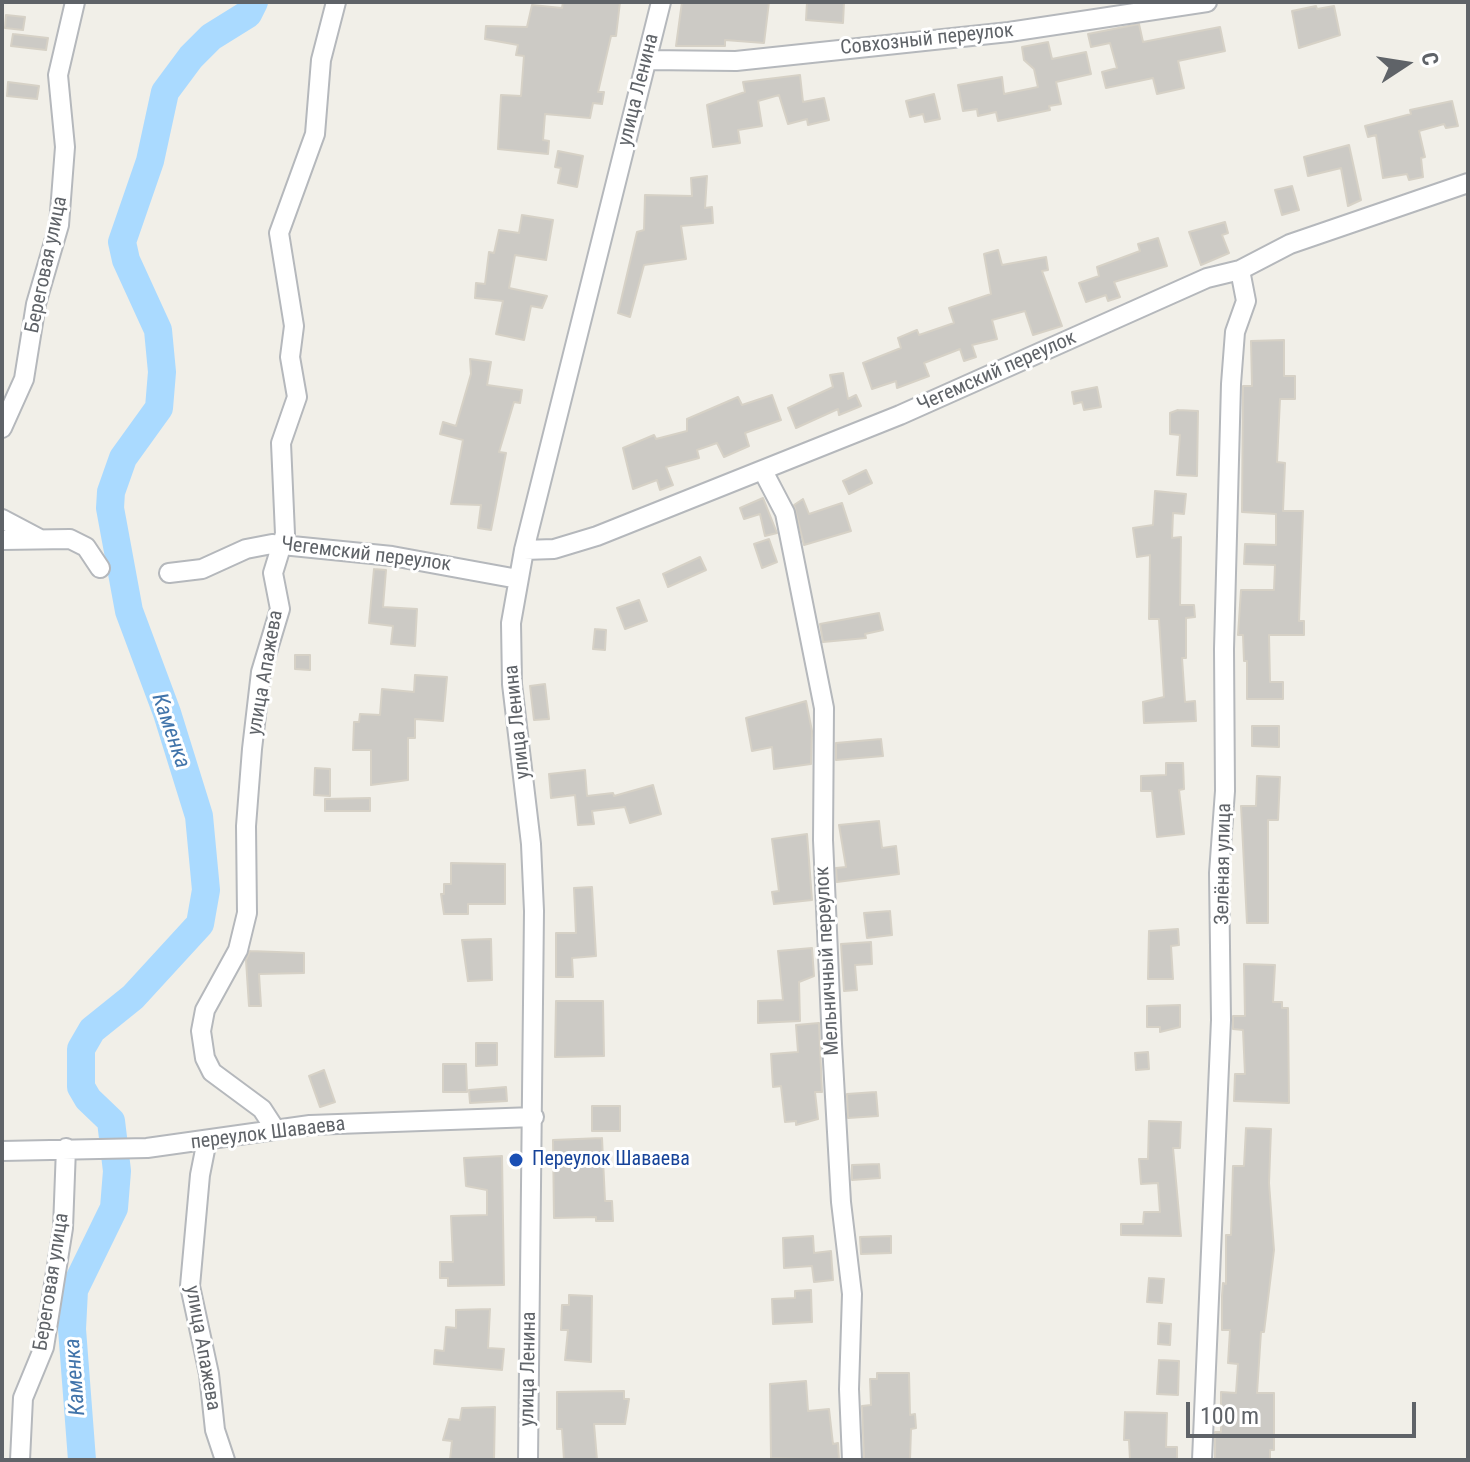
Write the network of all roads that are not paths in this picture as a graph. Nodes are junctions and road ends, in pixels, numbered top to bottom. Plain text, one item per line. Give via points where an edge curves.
1 (75, 2) edge
2 (336, 2) edge
3 (661, 2) edge
4 (1207, 2) edge
5 (647, 60) junction
6 (1468, 183) edge
7 (1240, 270) junction
8 (2, 428) edge
9 (763, 471) junction
10 (2, 519) edge
11 (42, 539) junction
12 (2, 540) edge
13 (283, 544) junction
14 (524, 550) junction
15 (100, 568) dead end
16 (169, 573) dead end
17 (518, 579) junction
18 (534, 1117) junction
19 (275, 1129) junction
20 (207, 1140) junction
21 (66, 1148) junction
22 (2, 1151) edge
23 (20, 1460) edge
24 (225, 1460) edge
25 (528, 1460) edge
26 (852, 1460) edge
27 (1202, 1460) edge

1 - 8 street, Береговая улица via 58,75 65,147 59,225 36,304 24,379
2 - 13 street, улица Апажева via 321,60 315,134 280,222 297,397 281,438
3 - 5 street, улица Ленина
4 - 5 street, Совхозный переулок via 1009,32 736,61
5 - 14 street, улица Ленина
6 - 7 street, Чегемский переулок via 1336,226
7 - 9 street, Чегемский переулок via 1207,278
7 - 27 street, Зелёная улица via 1246,301 1235,332 1231,384 1219,873 1221,1020
9 - 14 street, Чегемский переулок via 576,543
9 - 26 street, Мельничный переулок via 785,513 824,708 823,853 841,1202 852,1294
10 - 11 street
11 - 12 street
11 - 15 street via 80,543
13 - 16 street, Чегемский переулок via 246,549 202,569
13 - 17 street, Чегемский переулок via 392,556
13 - 19 street, улица Апажева via 273,573 280,616 261,672 252,749 247,913 238,950 205,1010 201,1031 212,1072 262,1109
14 - 17 street, улица Ленина
17 - 18 street, улица Ленина via 510,663 532,852
18 - 19 street, переулок Шаваева
18 - 25 street, улица Ленина
19 - 20 street, переулок Шаваева
20 - 21 street, переулок Шаваева
20 - 24 street, улица Апажева via 190,1286
21 - 22 street, переулок Шаваева
21 - 23 street, Береговая улица via 63,1228 44,1347 23,1398

